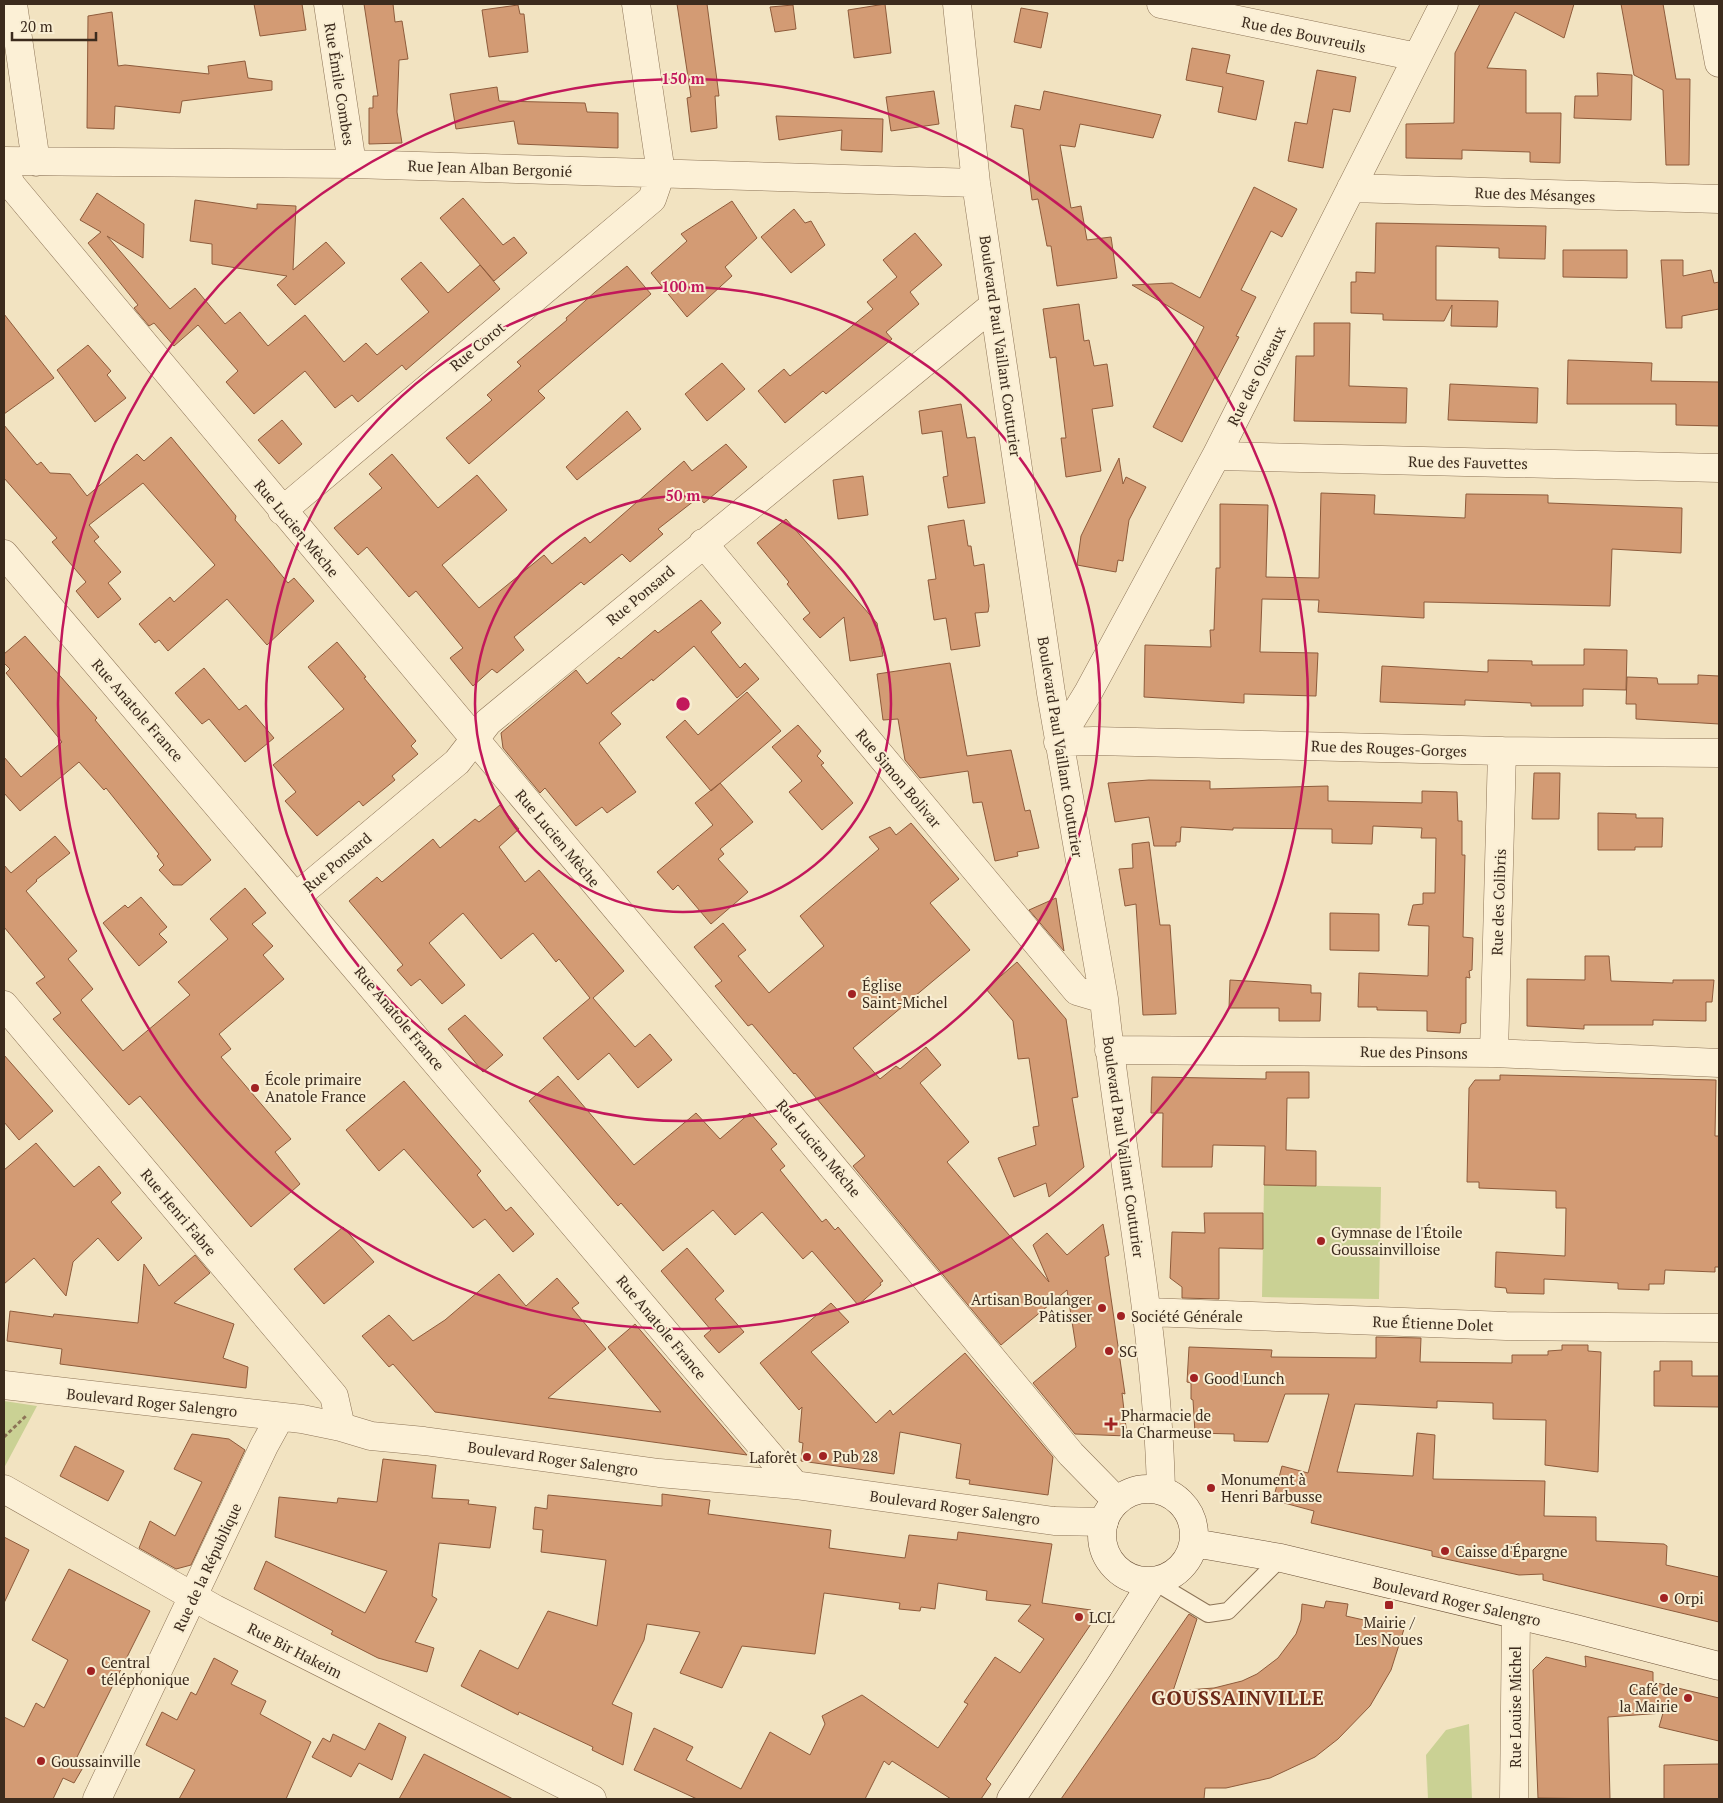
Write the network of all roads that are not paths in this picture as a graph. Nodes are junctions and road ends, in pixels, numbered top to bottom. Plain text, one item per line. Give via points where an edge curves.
1 (13, 4) edge
2 (328, 4) edge
3 (636, 4) edge
4 (957, 4) edge
5 (1161, 4) edge
6 (1444, 4) edge
7 (1708, 4) edge
8 (1417, 57) junction
9 (1719, 63) edge
10 (4, 161) edge
11 (36, 162) junction
12 (352, 164) junction
13 (4, 171) edge
14 (661, 173) junction
15 (976, 183) junction
16 (1351, 188) junction
17 (1719, 199) edge
18 (994, 305) junction
19 (1216, 456) junction
20 (1719, 468) edge
21 (282, 511) junction
22 (703, 543) junction
23 (4, 554) edge
24 (475, 739) junction
25 (1058, 742) junction
26 (1502, 751) junction
27 (1719, 753) edge
28 (297, 896) junction
29 (1104, 999) junction
30 (4, 1005) edge
31 (1109, 1050) junction
32 (1494, 1053) junction
33 (1719, 1063) edge
34 (1148, 1312) junction
35 (1719, 1328) edge
36 (4, 1385) edge
37 (280, 1416) junction
38 (342, 1427) junction
39 (795, 1485) junction
40 (4, 1490) edge
41 (1161, 1490) junction
42 (1110, 1511) junction
43 (1194, 1543) junction
44 (1281, 1558) junction
45 (1153, 1581) junction
46 (194, 1598) junction
47 (1516, 1615) junction
48 (1719, 1666) edge
49 (1019, 1797) edge
50 (96, 1799) edge
51 (592, 1799) edge
52 (1514, 1799) edge

1 - 11 street
2 - 12 street, Rue Émile Combes
3 - 14 street
4 - 15 street, Boulevard Paul Vaillant Couturier
5 - 8 street, Rue des Bouvreuils
6 - 8 street, Rue des Oiseaux
7 - 9 street
8 - 16 street, Rue des Oiseaux
10 - 11 street, Rue Jean Alban Bergonié
11 - 12 street, Rue Jean Alban Bergonié
12 - 14 street, Rue Jean Alban Bergonié
13 - 21 street, Rue Lucien Mèche via 12,186
14 - 15 street, Rue Jean Alban Bergonié
14 - 21 street, Rue Corot via 652,199
15 - 18 street, Boulevard Paul Vaillant Couturier
16 - 17 street, Rue des Mésanges
16 - 19 street, Rue des Oiseaux
18 - 22 street, Rue Ponsard
18 - 25 street, Boulevard Paul Vaillant Couturier
19 - 20 street, Rue des Fauvettes
19 - 25 street, Rue des Oiseaux
21 - 24 street, Rue Lucien Mèche
22 - 24 street, Rue Ponsard via 488,722
22 - 29 street, Rue Simon Bolivar via 1077,990
23 - 28 street, Rue Anatole France
24 - 28 street, Rue Ponsard via 457,762
24 - 42 street, Rue Lucien Mèche via 789,1111 1071,1454
25 - 26 street, Rue des Rouges-Gorges
25 - 29 street, Boulevard Paul Vaillant Couturier
26 - 27 street, Rue des Rouges-Gorges
26 - 32 street, Rue des Colibris
28 - 39 street, Rue Anatole France
29 - 31 street, Boulevard Paul Vaillant Couturier
30 - 38 street, Rue Henri Fabre via 334,1396
31 - 32 street, Rue des Pinsons
31 - 34 street, Boulevard Paul Vaillant Couturier
32 - 33 street, Rue des Pinsons
34 - 35 street, Rue Étienne Dolet via 1506,1326
34 - 41 street, Boulevard Paul Vaillant Couturier
36 - 37 street, Boulevard Roger Salengro
37 - 38 street, Boulevard Roger Salengro
37 - 46 street, Rue de la République
38 - 39 street, Boulevard Roger Salengro via 371,1436 659,1473
39 - 42 street, Boulevard Roger Salengro via 1054,1521
40 - 46 street, Rue Bir Hakeim
41 - 42 street via 1146,1488 1130,1492
41 - 43 street via 1173,1495 1191,1516
42 - 45 street via 1102,1537 1105,1552 1113,1564 1130,1577
43 - 44 street, Boulevard Roger Salengro
43 - 45 street via 1180,1569
44 - 45 lane via 1228,1610 1208,1614
44 - 47 street, Boulevard Roger Salengro
45 - 49 street
46 - 50 street, Rue de la République
46 - 51 street, Rue Bir Hakeim
47 - 48 street, Boulevard Roger Salengro
47 - 52 street, Rue Louise Michel

